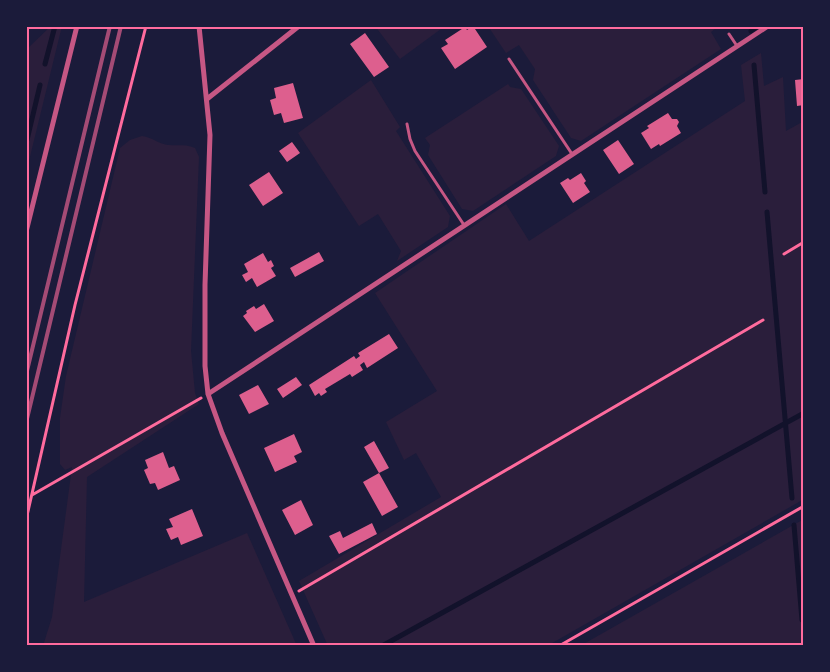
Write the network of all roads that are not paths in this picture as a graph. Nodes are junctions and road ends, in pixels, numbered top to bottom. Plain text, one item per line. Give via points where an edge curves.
1 (77, 26) edge
2 (199, 26) edge
3 (299, 26) edge
4 (768, 26) edge
5 (729, 34) dead end
6 (737, 46) junction
7 (508, 59) dead end
8 (207, 99) junction
9 (408, 124) dead end
10 (572, 155) junction
11 (465, 226) junction
12 (26, 232) edge
13 (208, 394) junction
14 (314, 646) edge

1 - 12 street
2 - 8 street
3 - 8 street
4 - 6 street
5 - 6 lane
6 - 10 street
7 - 10 lane
8 - 13 street via 210,135 205,366
9 - 11 lane via 416,151
10 - 11 street
11 - 13 street
13 - 14 street

